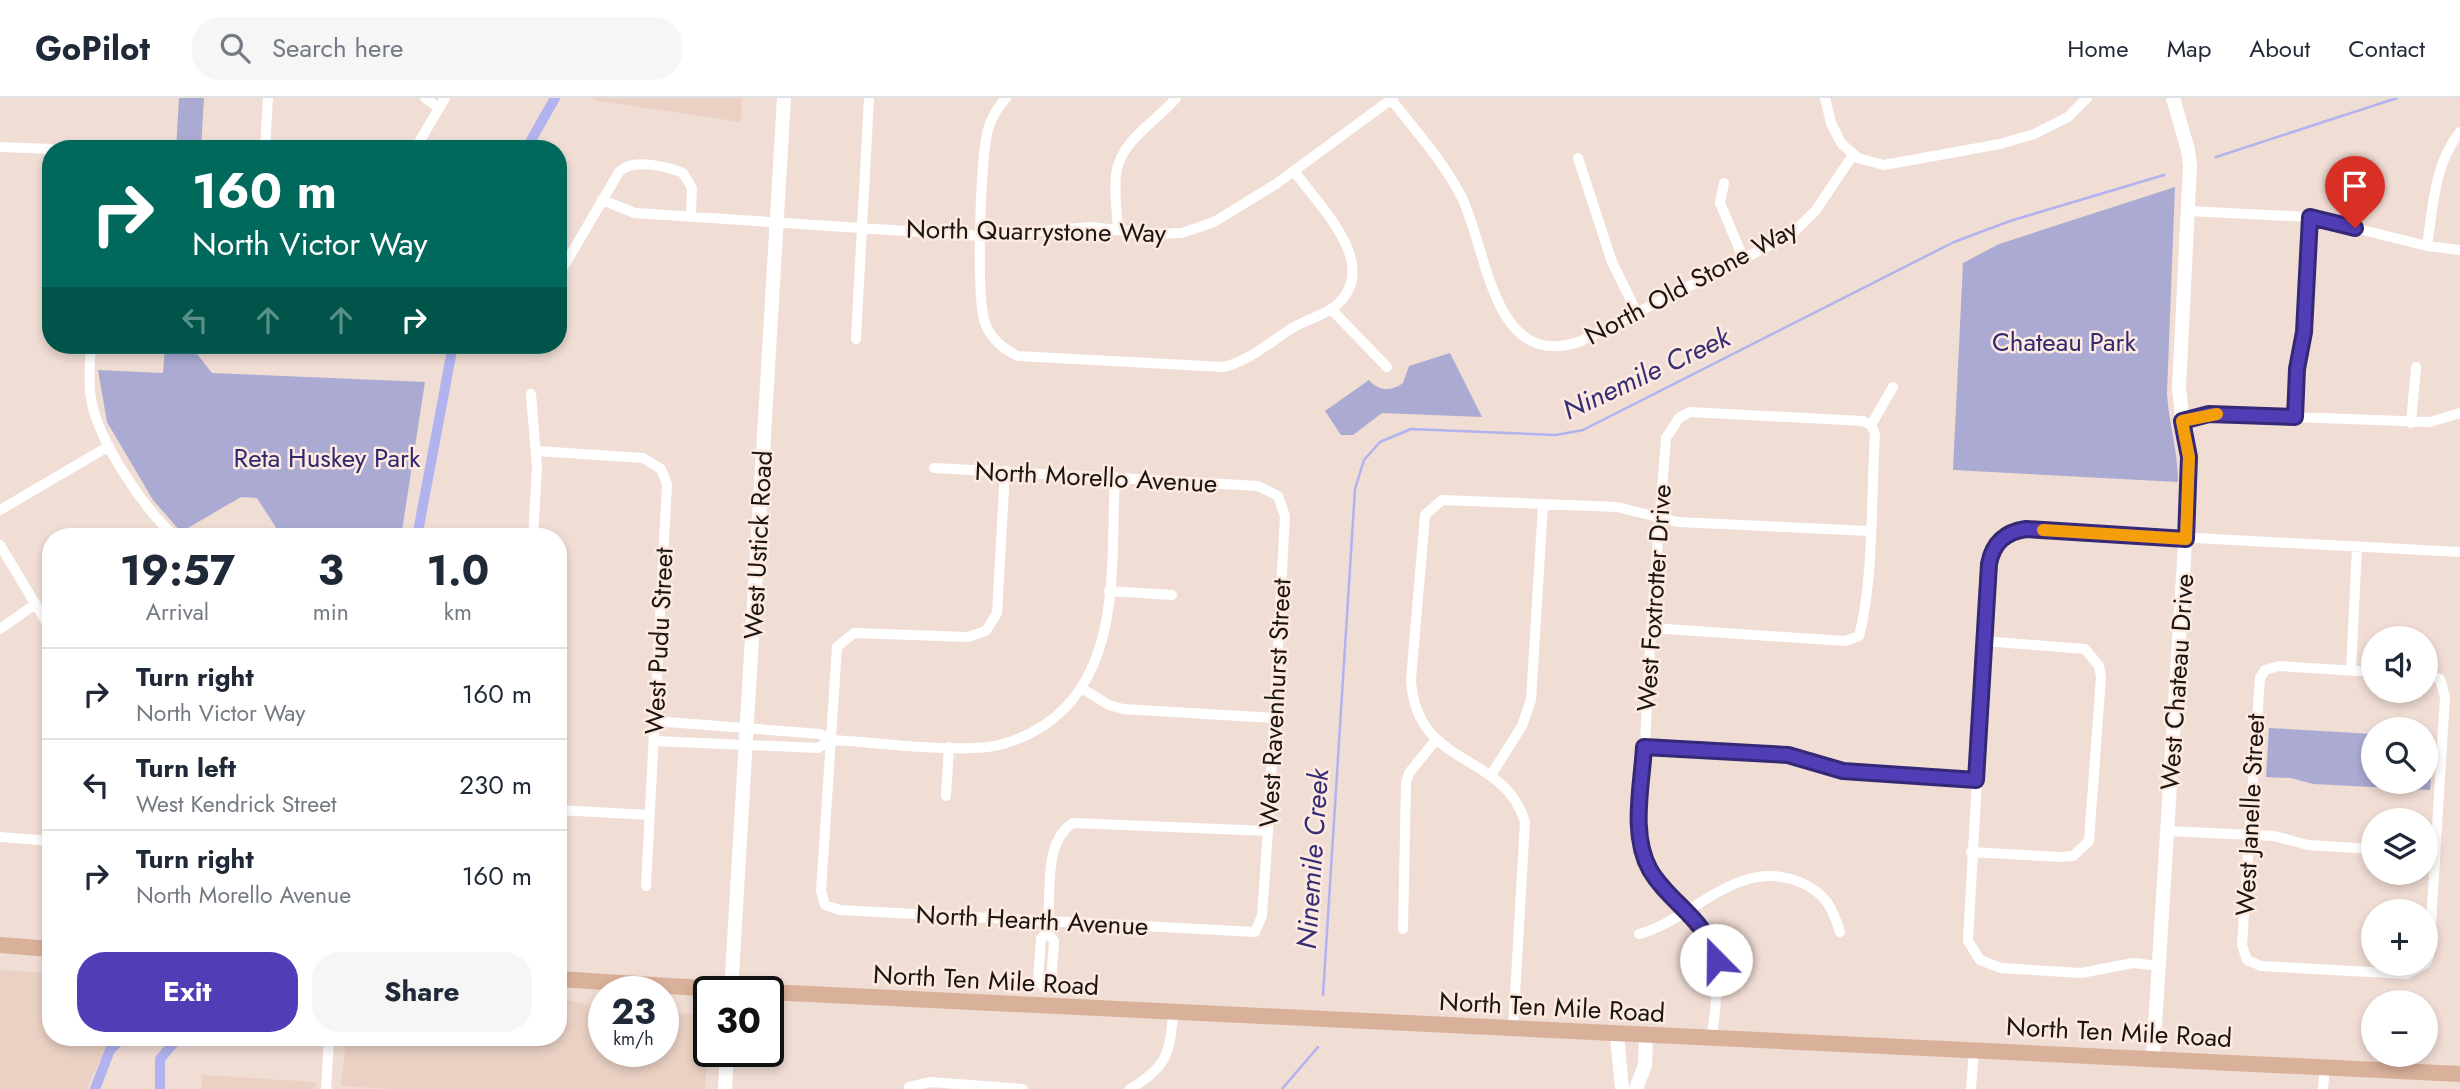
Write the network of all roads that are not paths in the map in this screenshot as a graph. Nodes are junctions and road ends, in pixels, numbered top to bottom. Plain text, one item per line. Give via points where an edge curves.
1 (268, 98) edge
2 (425, 98) edge
3 (445, 98) edge
4 (784, 98) edge
5 (869, 98) edge
6 (1006, 98) edge
7 (1176, 98) edge
8 (1391, 98) edge
9 (1825, 98) edge
10 (2087, 98) edge
11 (2173, 98) edge
12 (439, 108) junction
13 (2460, 132) edge
14 (266, 140) edge
15 (420, 140) edge
16 (0, 147) edge
17 (42, 149) edge
18 (1853, 155) junction
19 (1578, 158) dead end
20 (1294, 171) junction
21 (1724, 184) dead end
22 (602, 200) junction
23 (2188, 211) junction
24 (691, 216) junction
25 (2310, 217) junction
26 (776, 221) junction
27 (862, 226) junction
28 (1118, 230) junction
29 (981, 236) junction
30 (2427, 246) junction
31 (2460, 250) edge
32 (1744, 260) junction
33 (567, 261) edge
34 (1331, 309) junction
35 (1638, 315) junction
36 (856, 339) dead end
37 (91, 354) edge
38 (1387, 367) dead end
39 (2416, 367) dead end
40 (1893, 387) dead end
41 (531, 394) dead end
42 (2460, 413) edge
43 (2295, 417) junction
44 (2182, 421) junction
45 (2411, 423) junction
46 (1871, 425) junction
47 (109, 446) junction
48 (537, 451) junction
49 (934, 468) dead end
50 (1005, 471) junction
51 (1115, 477) junction
52 (1258, 486) joint
53 (1544, 505) junction
54 (0, 510) edge
55 (1659, 519) junction
56 (167, 528) edge
57 (533, 528) edge
58 (1869, 531) junction
59 (2186, 539) junction
60 (0, 545) edge
61 (2357, 547) junction
62 (2460, 552) edge
63 (1109, 591) junction
64 (1172, 595) dead end
65 (34, 605) junction
66 (42, 617) edge
67 (1651, 628) junction
68 (0, 629) edge
69 (1984, 641) junction
70 (2351, 670) junction
71 (2361, 670) edge
72 (2438, 678) edge
73 (1083, 689) junction
74 (1274, 718) junction
75 (655, 721) junction
76 (747, 728) junction
77 (654, 740) junction
78 (830, 740) junction
79 (1435, 741) junction
80 (746, 746) junction
81 (949, 747) junction
82 (1644, 747) junction
83 (1491, 775) junction
84 (1976, 780) junction
85 (946, 796) dead end
86 (2434, 808) edge
87 (567, 810) edge
88 (650, 815) junction
89 (1269, 831) junction
90 (2167, 831) junction
91 (2249, 835) junction
92 (0, 837) edge
93 (42, 840) edge
94 (2361, 848) edge
95 (1971, 852) junction
96 (646, 886) dead end
97 (1689, 911) junction
98 (1048, 921) junction
99 (1402, 929) dead end
100 (1255, 932) joint
101 (1840, 932) dead end
102 (1639, 934) dead end
103 (0, 945) edge
104 (42, 948) edge
105 (2159, 966) junction
106 (2361, 971) edge
107 (732, 976) edge
108 (567, 980) edge
109 (693, 988) edge
110 (784, 993) edge
111 (1045, 1007) junction
112 (1173, 1014) junction
113 (1513, 1030) junction
114 (1617, 1035) junction
115 (1646, 1036) junction
116 (1712, 1040) junction
117 (329, 1046) edge
118 (1974, 1049) junction
119 (2152, 1058) junction
120 (726, 1067) edge
121 (2325, 1067) junction
122 (2460, 1074) edge
123 (909, 1087) dead end
124 (326, 1089) edge
125 (725, 1089) edge
126 (1023, 1089) edge
127 (1130, 1089) edge
128 (1622, 1089) edge
129 (1636, 1089) edge
130 (1971, 1089) edge
131 (2323, 1089) edge

1 - 14 street
2 - 12 street
3 - 12 street
4 - 26 street, West Ustick Road
5 - 27 street
6 - 29 street via 993,114 987,133
7 - 28 street via 1130,143 1121,158 1116,179
8 - 20 street, North Quarrystone Way
8 - 35 street, North Old Stone Way via 1463,199 1500,306 1518,333 1538,344 1560,347
9 - 18 street via 1835,134
10 - 18 street via 2059,123 2000,144 1884,165
11 - 23 street, West Chateau Drive via 2188,150
12 - 15 street
13 - 30 street via 2439,172
16 - 17 street
18 - 32 street, North Old Stone Way via 1801,227
19 - 35 street via 1612,262
20 - 28 street, North Quarrystone Way via 1204,226 1160,235
20 - 34 street via 1354,266 1349,290
21 - 32 street via 1720,202
22 - 24 street, North Quarrystone Way via 635,213
22 - 24 street via 619,172 638,164 683,173 692,188
22 - 33 street
23 - 25 street
23 - 44 street, West Chateau Drive via 2179,388
24 - 26 street, North Quarrystone Way
25 - 30 street
25 - 43 street
26 - 27 street, North Quarrystone Way
26 - 76 street, West Ustick Road
27 - 29 street, North Quarrystone Way
27 - 36 street
28 - 29 street, North Quarrystone Way via 1092,227
29 - 34 street via 981,310 986,326 1008,351 1029,358 1224,367 1245,360
30 - 31 street
32 - 35 street, North Old Stone Way
34 - 38 street
37 - 47 street via 92,401
39 - 45 street
40 - 46 street
41 - 48 street
42 - 45 street
43 - 44 street via 2209,414
43 - 45 street
44 - 59 street, West Chateau Drive via 2189,457
46 - 55 street, West Foxtrotter Drive via 1690,412 1671,426 1666,438
46 - 58 street via 1875,433
47 - 54 street
47 - 56 street via 150,511
48 - 57 street
48 - 75 street, West Pudu Street via 643,458 661,469 667,485
49 - 50 street, North Morello Avenue
50 - 51 street, North Morello Avenue
50 - 78 street via 997,613 986,632 968,638 854,632 837,647
51 - 52 street, North Morello Avenue
51 - 63 street
52 - 74 street, West Ravenhurst Street via 1278,496 1286,516
53 - 55 street via 1617,507
53 - 79 street via 1442,500 1425,515 1411,680 1418,713
53 - 83 street via 1531,700 1522,726
55 - 58 street
55 - 67 street, West Foxtrotter Drive
58 - 67 street via 1859,636 1845,641
59 - 61 street
59 - 69 street via 2014,531 1996,544 1989,564
59 - 90 street, West Chateau Drive
60 - 65 street
61 - 62 street
61 - 70 street
63 - 64 street
63 - 73 street via 1104,639
65 - 66 street
65 - 68 street
67 - 82 street, West Foxtrotter Drive
69 - 84 street
69 - 95 street via 2074,646 2094,656 2101,677 2089,841 2082,850 2062,857
70 - 71 street
70 - 91 street, West Janelle Street via 2279,666 2264,670 2257,687
72 - 86 street via 2445,697
73 - 74 street via 1123,709
73 - 81 street via 1055,718 1016,740 983,748
74 - 89 street, West Ravenhurst Street
75 - 76 street
75 - 77 street, West Pudu Street
76 - 78 street via 820,734
76 - 80 street, West Ustick Road
77 - 80 street
77 - 88 street, West Pudu Street
78 - 80 street via 818,748
78 - 81 street
78 - 98 street, North Hearth Avenue via 821,891 825,905 840,910
79 - 83 street
79 - 99 street via 1406,783
80 - 107 street, West Ustick Road
81 - 85 street
82 - 84 street via 1788,755 1843,771
82 - 97 street, West Foxtrotter Drive via 1642,849 1657,879
83 - 113 street via 1517,801 1526,834
84 - 95 street
87 - 88 street
88 - 96 street, West Pudu Street
89 - 98 street via 1073,824 1061,831 1055,845
89 - 100 street, West Ravenhurst Street via 1262,916
90 - 91 street
90 - 105 street, West Chateau Drive
91 - 94 street
91 - 106 street, West Janelle Street via 2242,945 2247,960 2261,966
92 - 93 street
95 - 105 street via 1967,930 1980,960 2001,968 2081,973 2133,963
97 - 101 street via 1744,878 1765,875 1799,882 1820,893 1830,902
97 - 102 street via 1661,928
97 - 116 street, West Foxtrotter Drive via 1704,929 1716,960
98 - 100 street, North Hearth Avenue
98 - 111 street via 1047,933 1054,941
103 - 104 main road
105 - 119 street, West Chateau Drive
108 - 109 main road, North Ten Mile Road
110 - 111 main road, North Ten Mile Road
111 - 112 main road, North Ten Mile Road
112 - 113 main road, North Ten Mile Road
112 - 127 street via 1166,1057 1158,1070
113 - 114 main road, North Ten Mile Road
114 - 115 main road, North Ten Mile Road
114 - 128 street
115 - 116 main road, North Ten Mile Road
115 - 129 street via 1645,1065
116 - 118 main road, North Ten Mile Road
117 - 124 street
118 - 119 main road, North Ten Mile Road
118 - 130 street
119 - 121 main road, North Ten Mile Road
120 - 125 street
121 - 122 main road, North Ten Mile Road
121 - 131 street
123 - 126 street via 931,1082

